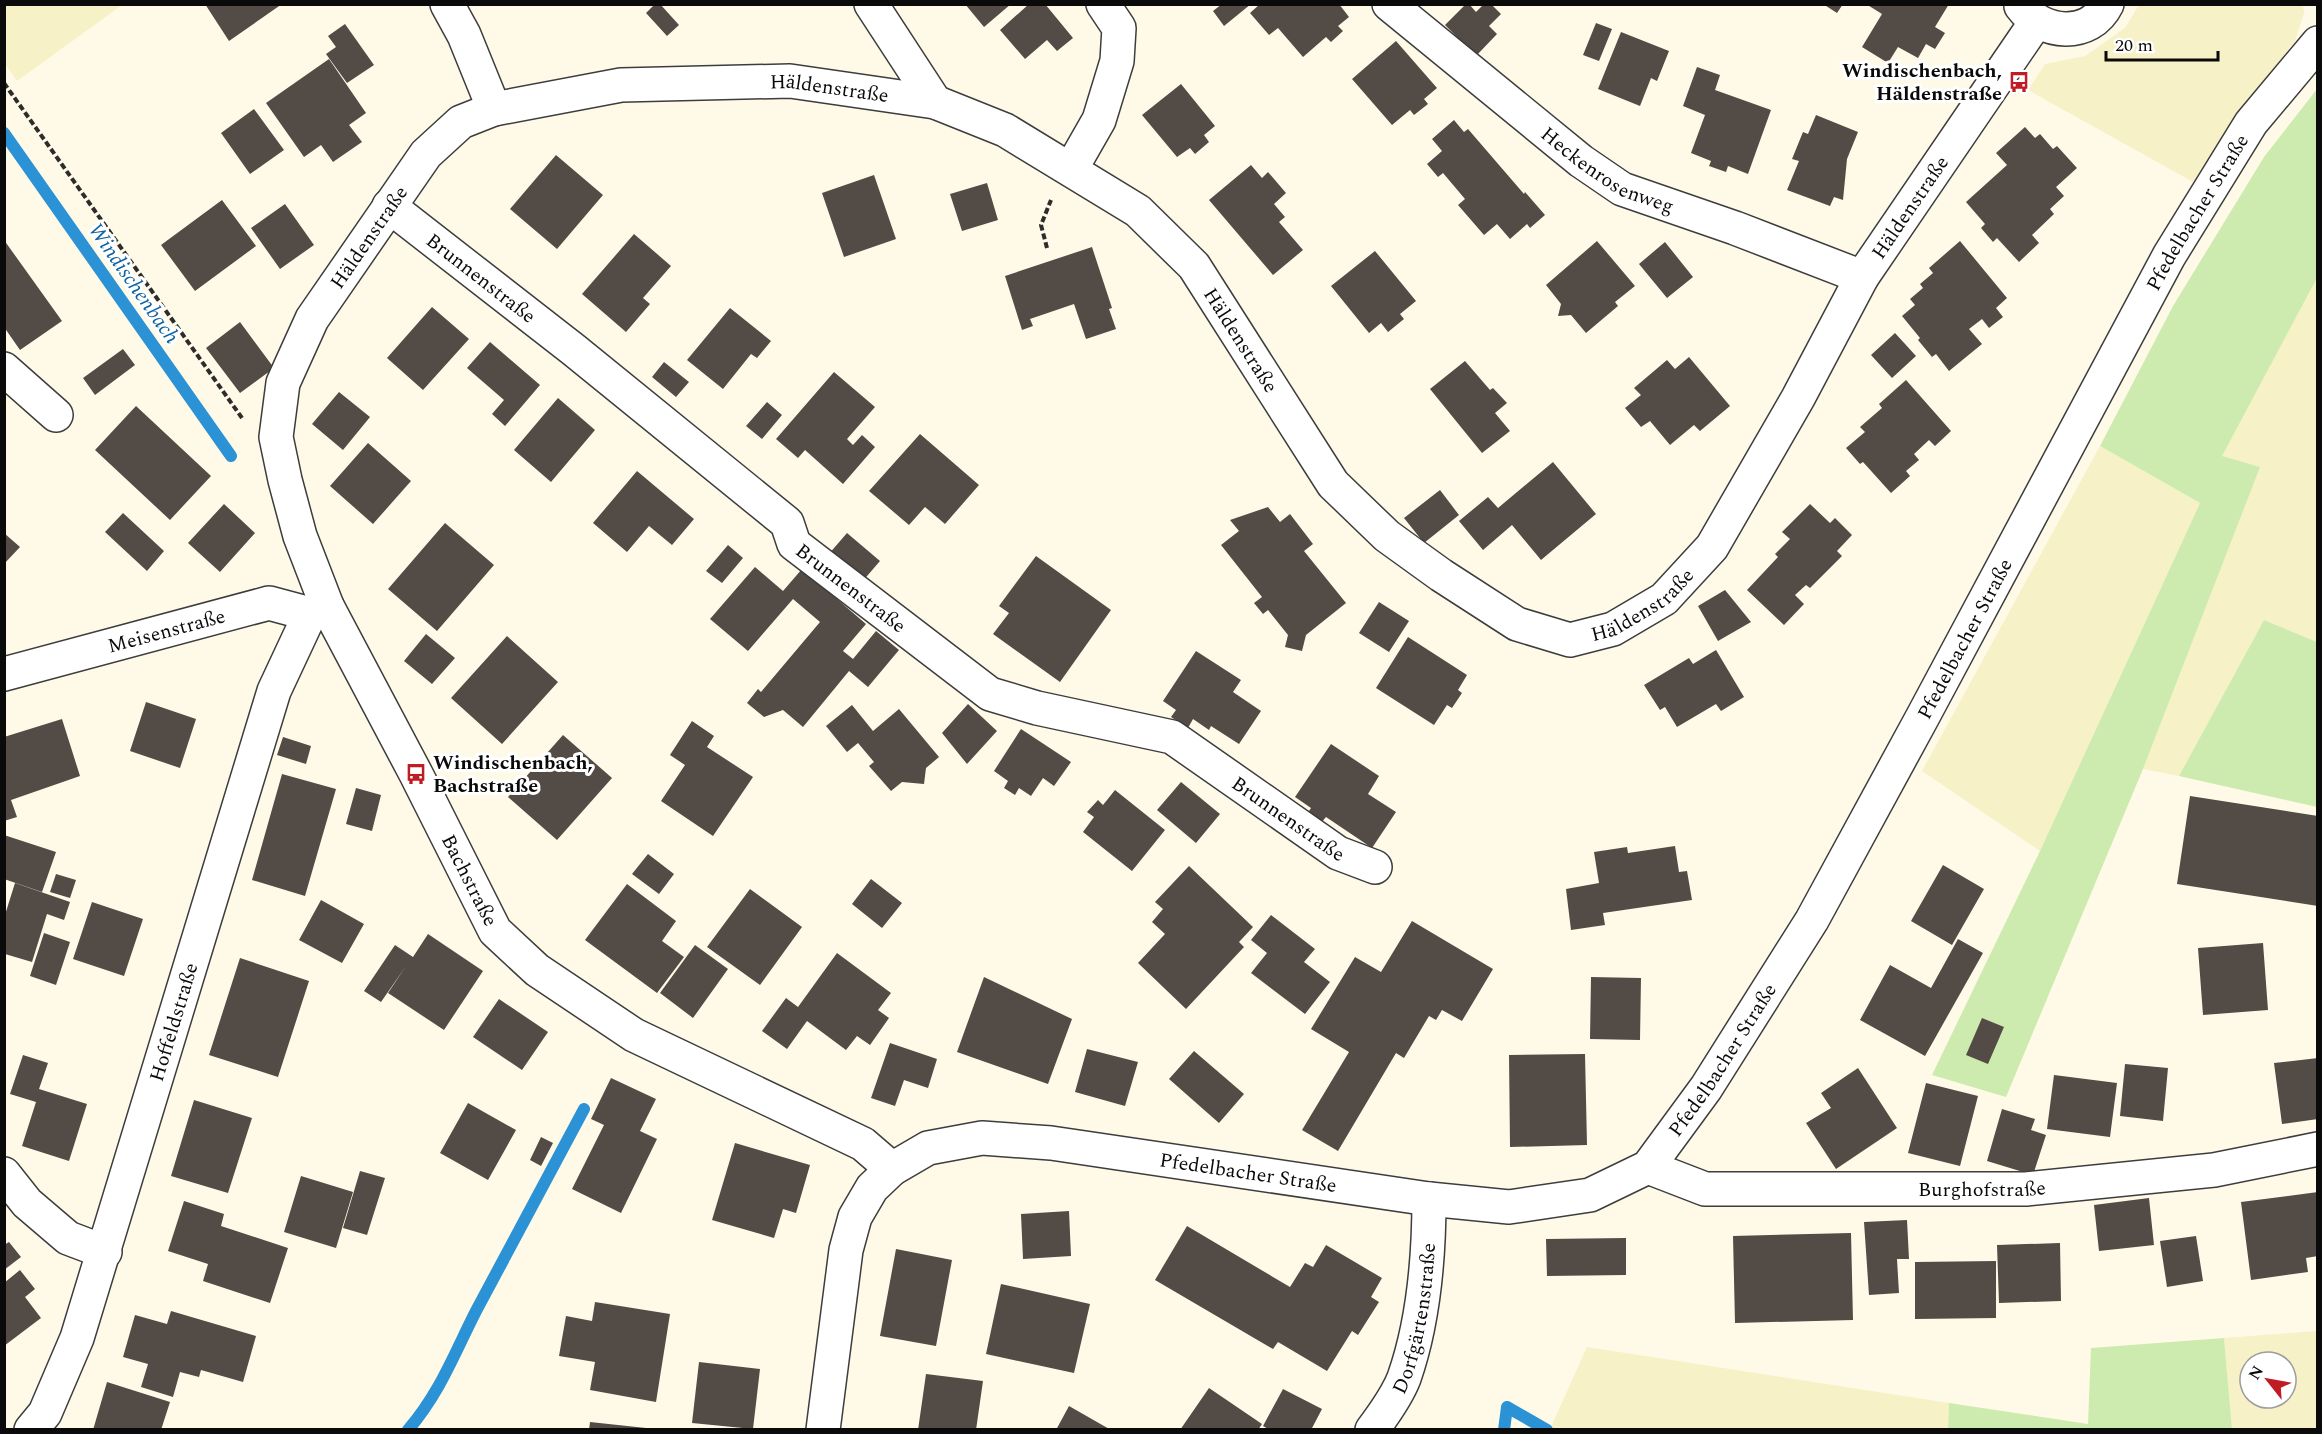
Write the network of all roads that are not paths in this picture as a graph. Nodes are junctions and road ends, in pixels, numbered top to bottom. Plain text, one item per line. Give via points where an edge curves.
1 (447, 4) edge
2 (871, 4) edge
3 (1103, 4) edge
4 (1389, 4) edge
5 (2107, 4) edge
6 (2028, 13) edge
7 (2318, 43) edge
8 (935, 102) junction
9 (494, 109) junction
10 (1071, 170) junction
11 (389, 206) junction
12 (1862, 277) junction
13 (4, 369) edge
14 (56, 415) dead end
15 (276, 437) joint
16 (319, 610) junction
17 (4, 674) edge
18 (1375, 867) dead end
19 (2318, 1149) edge
20 (1648, 1167) junction
21 (892, 1168) junction
22 (4, 1174) edge
23 (1429, 1199) junction
24 (105, 1252) junction
25 (31, 1430) edge
26 (823, 1430) edge
27 (1372, 1430) edge

1 - 9 street
2 - 8 street
3 - 10 street via 1119,28 1117,61 1099,120
4 - 12 street, Heckenrosenweg via 1581,161 1622,189
5 - 6 street via 2091,22 2073,29 2054,29
6 - 12 street, Häldenstraße
7 - 20 street, Pfedelbacher Straße via 2251,123 2169,256 1812,920 1706,1088
8 - 9 street, Häldenstraße via 790,81 621,85
8 - 10 street, Häldenstraße via 1005,130
9 - 11 street, Häldenstraße via 461,122 426,154
10 - 12 street, Häldenstraße via 1137,211 1194,266 1333,484 1387,536 1517,624 1570,640 1612,629 1664,599 1712,547
11 - 15 street, Häldenstraße via 312,319 283,383
11 - 18 street, Brunnenstraße via 787,523 794,544 990,694 1172,737 1338,853
13 - 14 street
15 - 16 street, Bachstraße
16 - 17 street, Meisenstraße via 269,603
16 - 21 street, Bachstraße via 495,931 537,970 634,1035 863,1144
16 - 24 street, Hoffeldstraße via 274,692
19 - 20 street, Burghofstraße via 2214,1170 2026,1189 1705,1189
20 - 23 street, Pfedelbacher Straße via 1590,1195 1520,1206
21 - 23 street, Pfedelbacher Straße via 928,1148 982,1138 1051,1143
21 - 26 street, Pfedelbacher Straße via 872,1188 855,1217 846,1250
22 - 24 street via 27,1203 68,1238
23 - 27 street, Dorfgärtenstraße via 1429,1256 1415,1338 1404,1380
24 - 25 street, Hoffeldstraße via 72,1349 45,1413

